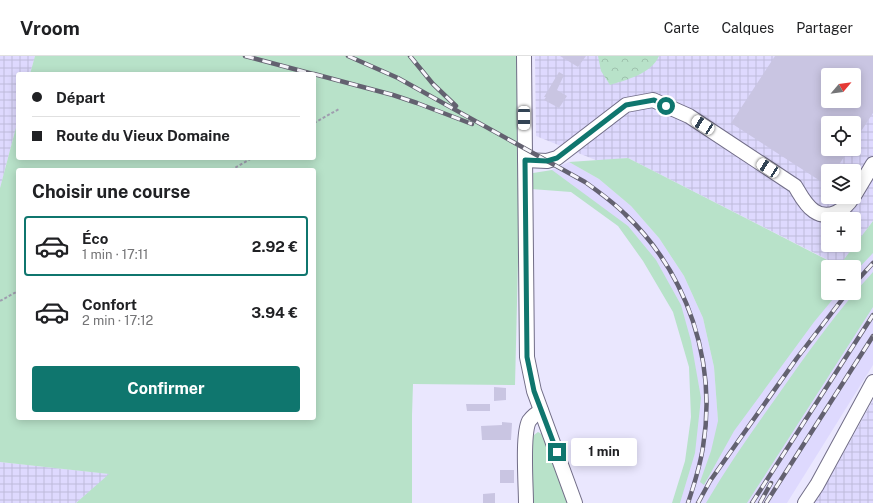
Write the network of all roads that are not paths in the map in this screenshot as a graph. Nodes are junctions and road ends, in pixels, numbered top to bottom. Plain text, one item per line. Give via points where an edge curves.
1 (524, 56) edge
2 (525, 160) junction
3 (873, 164) edge
4 (861, 185) edge
5 (849, 204) edge
6 (873, 382) edge
7 (541, 412) junction
8 (526, 503) edge
9 (575, 503) edge
10 (805, 503) edge

1 - 2 street
2 - 5 street via 547,161 557,158 626,105 654,100 689,116 795,186 814,212 828,216 841,211
2 - 7 street via 527,357
3 - 4 street
6 - 10 street
7 - 8 street via 536,413 530,421 526,434
7 - 9 street

